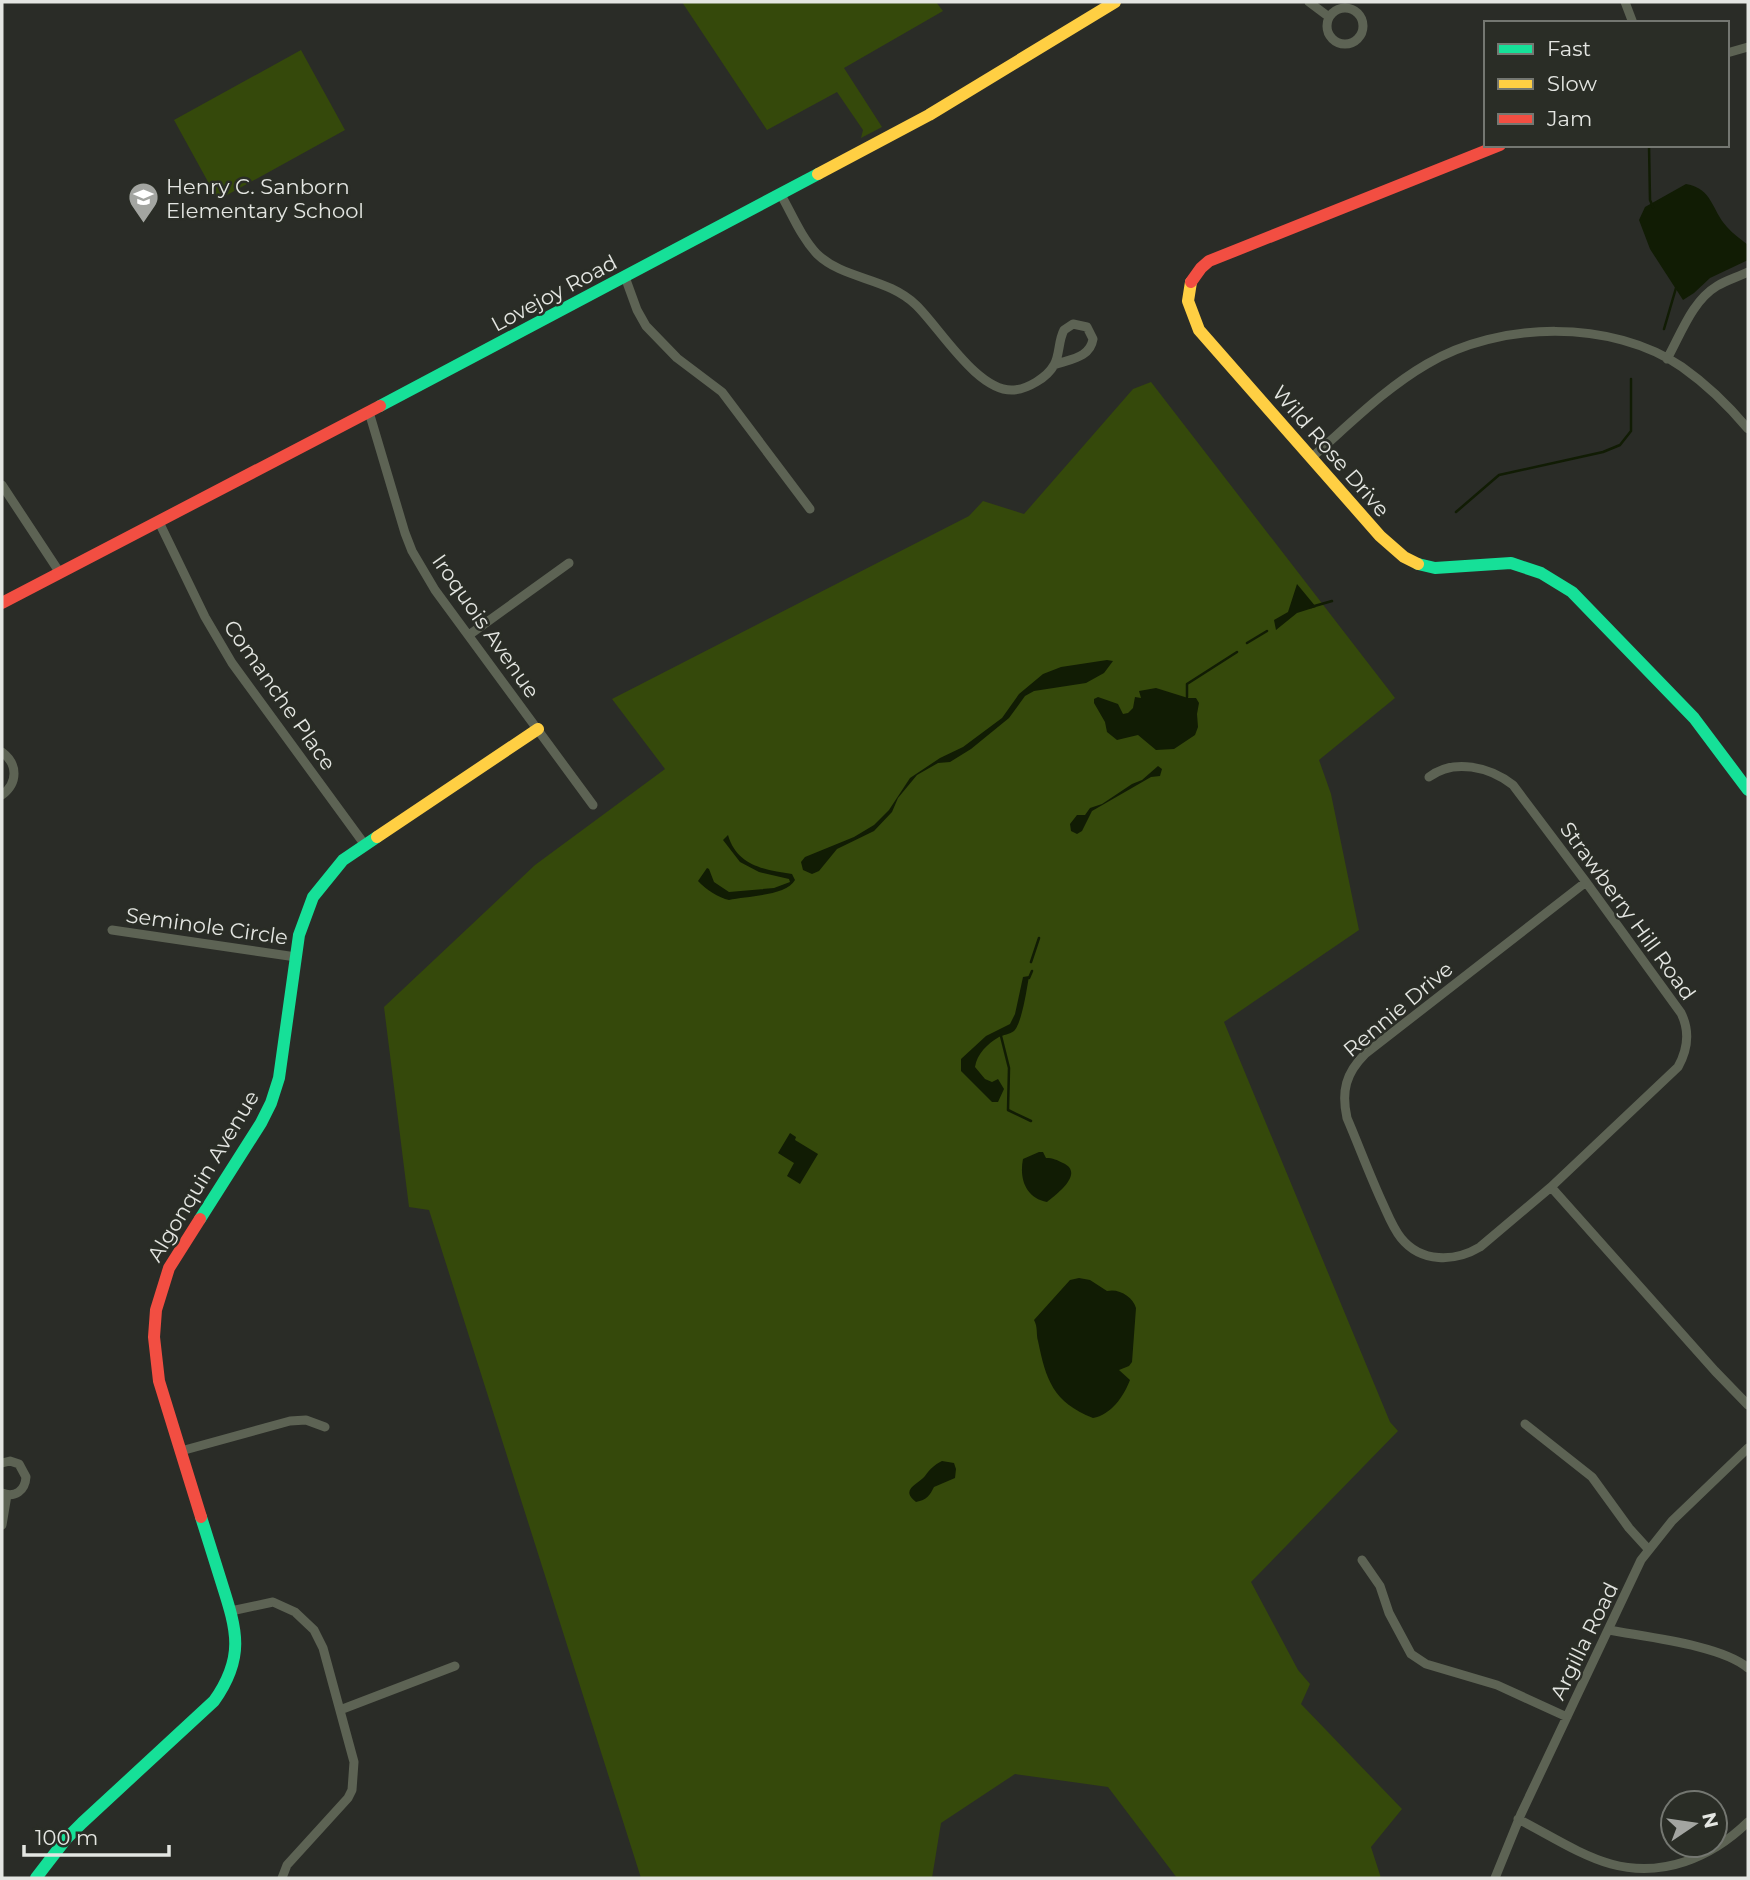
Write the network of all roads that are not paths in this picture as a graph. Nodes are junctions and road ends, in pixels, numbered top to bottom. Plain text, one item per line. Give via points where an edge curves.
1 (1115, 2) edge
2 (1309, 2) edge
3 (1625, 2) edge
4 (1329, 17) junction
5 (1632, 21) edge
6 (1748, 47) edge
7 (1729, 52) edge
8 (1495, 147) edge
9 (781, 195) junction
10 (1748, 272) edge
11 (625, 277) junction
12 (1667, 359) junction
13 (1054, 365) junction
14 (369, 412) junction
15 (1748, 429) edge
16 (1311, 458) junction
17 (2, 485) edge
18 (810, 509) dead end
19 (159, 522) junction
20 (569, 563) dead end
21 (60, 573) junction
22 (2, 603) edge
23 (469, 635) junction
24 (538, 729) junction
25 (2, 752) edge
26 (1429, 777) dead end
27 (1748, 790) edge
28 (2, 795) edge
29 (593, 805) dead end
30 (365, 845) junction
31 (1587, 882) junction
32 (112, 930) dead end
33 (296, 957) junction
34 (1551, 1186) junction
35 (1748, 1405) edge
36 (1525, 1424) dead end
37 (325, 1427) dead end
38 (1748, 1448) edge
39 (181, 1451) junction
40 (2, 1463) edge
41 (5, 1494) edge
42 (2, 1525) edge
43 (1649, 1550) junction
44 (1362, 1560) dead end
45 (231, 1611) junction
46 (1609, 1630) junction
47 (455, 1666) dead end
48 (1747, 1666) edge
49 (341, 1710) junction
50 (1567, 1717) junction
51 (1518, 1819) junction
52 (1746, 1827) edge
53 (36, 1878) edge
54 (282, 1878) edge
55 (1496, 1878) edge

1 - 9 street, Lovejoy Road via 929,115
2 - 4 street
3 - 5 street
4 - 4 street via 1328,32 1336,41 1347,44 1360,36 1363,21 1356,12 1341,8
6 - 7 street
8 - 16 street, Wild Rose Drive via 1233,250 1209,261 1192,279 1188,308 1199,330
9 - 11 street, Lovejoy Road
9 - 13 street via 818,255 907,298 988,383 1002,389 1024,388
10 - 12 street via 1705,294
11 - 14 street, Lovejoy Road
11 - 18 street via 646,326 677,358 722,392
12 - 15 street via 1731,409
12 - 16 street via 1616,339 1569,332 1501,336 1461,348 1410,374
13 - 13 street via 1064,330 1073,324 1087,327 1093,339 1090,349
14 - 19 street, Lovejoy Road
14 - 23 street, Iroquois Avenue via 412,551
16 - 27 street, Wild Rose Drive via 1380,536 1420,567 1518,564 1579,597 1694,718
17 - 21 street
19 - 21 street, Lovejoy Road
19 - 30 street, Comanche Place via 232,663
20 - 23 street
21 - 22 street, Lovejoy Road
23 - 24 street, Iroquois Avenue
24 - 29 street, Iroquois Avenue
24 - 30 street, Algonquin Avenue
25 - 28 street via 14,772 11,787
26 - 31 street, Strawberry Hill Road via 1448,767 1499,775 1524,798
30 - 33 street, Algonquin Avenue via 343,860 313,897
31 - 34 street, Strawberry Hill Road via 1681,1013 1687,1041 1678,1067
31 - 34 street, Rennie Drive via 1365,1054 1345,1085 1347,1118 1380,1197 1401,1238 1418,1251 1442,1259 1470,1253
32 - 33 street, Seminole Circle
33 - 39 street, Algonquin Avenue via 279,1078 271,1103 185,1239 158,1294 153,1353
34 - 35 street
36 - 43 street via 1592,1477
37 - 39 street via 306,1420 290,1421
38 - 43 street, Argilla Road via 1672,1521
39 - 45 street, Algonquin Avenue
40 - 41 street via 19,1464 26,1477 21,1490
41 - 42 street
43 - 46 street, Argilla Road
44 - 50 street via 1380,1586 1411,1654 1426,1664 1497,1685
45 - 49 street via 273,1602 307,1620 323,1648
45 - 53 street, Algonquin Avenue via 237,1642 225,1687 66,1839
46 - 48 street via 1709,1650
46 - 50 street, Argilla Road
47 - 49 street
49 - 54 street via 354,1762 352,1790 342,1807 287,1865
50 - 51 street, Argilla Road
51 - 52 street via 1600,1860 1638,1868 1687,1862
51 - 55 street, Argilla Road

